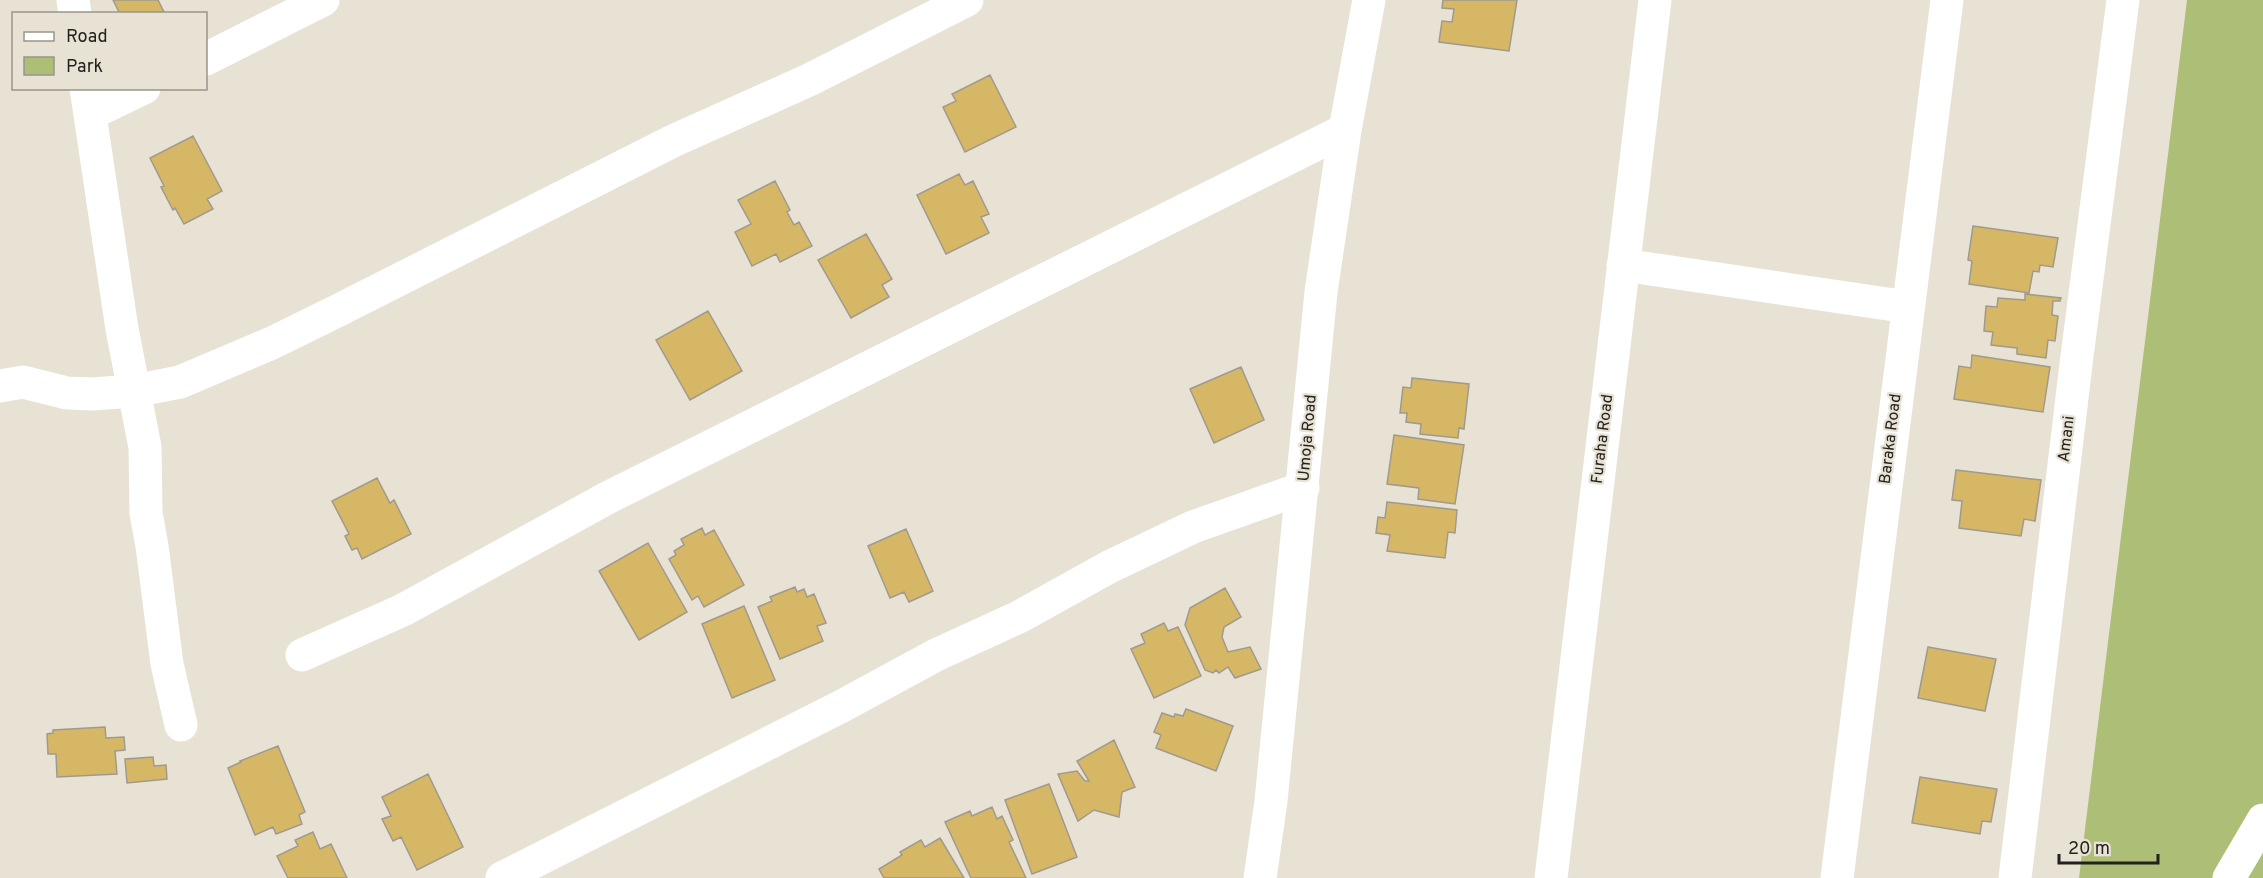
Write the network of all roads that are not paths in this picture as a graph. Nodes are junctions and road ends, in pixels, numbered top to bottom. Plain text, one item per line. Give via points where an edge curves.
1 (323, 0) edge
2 (967, 0) edge
3 (1369, 0) edge
4 (1654, 0) edge
5 (1947, 0) edge
6 (2123, 0) edge
7 (207, 58) edge
8 (135, 90) edge
9 (88, 101) edge
10 (1344, 130) junction
11 (1623, 265) junction
12 (1908, 307) junction
13 (0, 386) edge
14 (134, 391) junction
15 (1303, 488) junction
16 (302, 655) dead end
17 (181, 725) dead end
18 (2263, 820) edge
19 (502, 878) edge
20 (1260, 878) edge
21 (1551, 878) edge
22 (1837, 878) edge
23 (2015, 878) edge
24 (2229, 878) edge

1 - 7 street
2 - 14 street via 272,343 180,382
3 - 10 street, Umoja Road
4 - 11 street, Furaha Road
5 - 12 street, Baraka Road
6 - 23 street, Amani
8 - 9 street
9 - 14 street
10 - 15 street, Umoja Road via 1321,292
10 - 16 street via 609,497 403,610
11 - 12 street
11 - 21 street, Furaha Road
12 - 22 street, Baraka Road
13 - 14 street via 23,382 67,393
14 - 17 street via 145,447 146,513 167,664
15 - 19 street via 1193,526
15 - 20 street, Umoja Road
18 - 24 street

